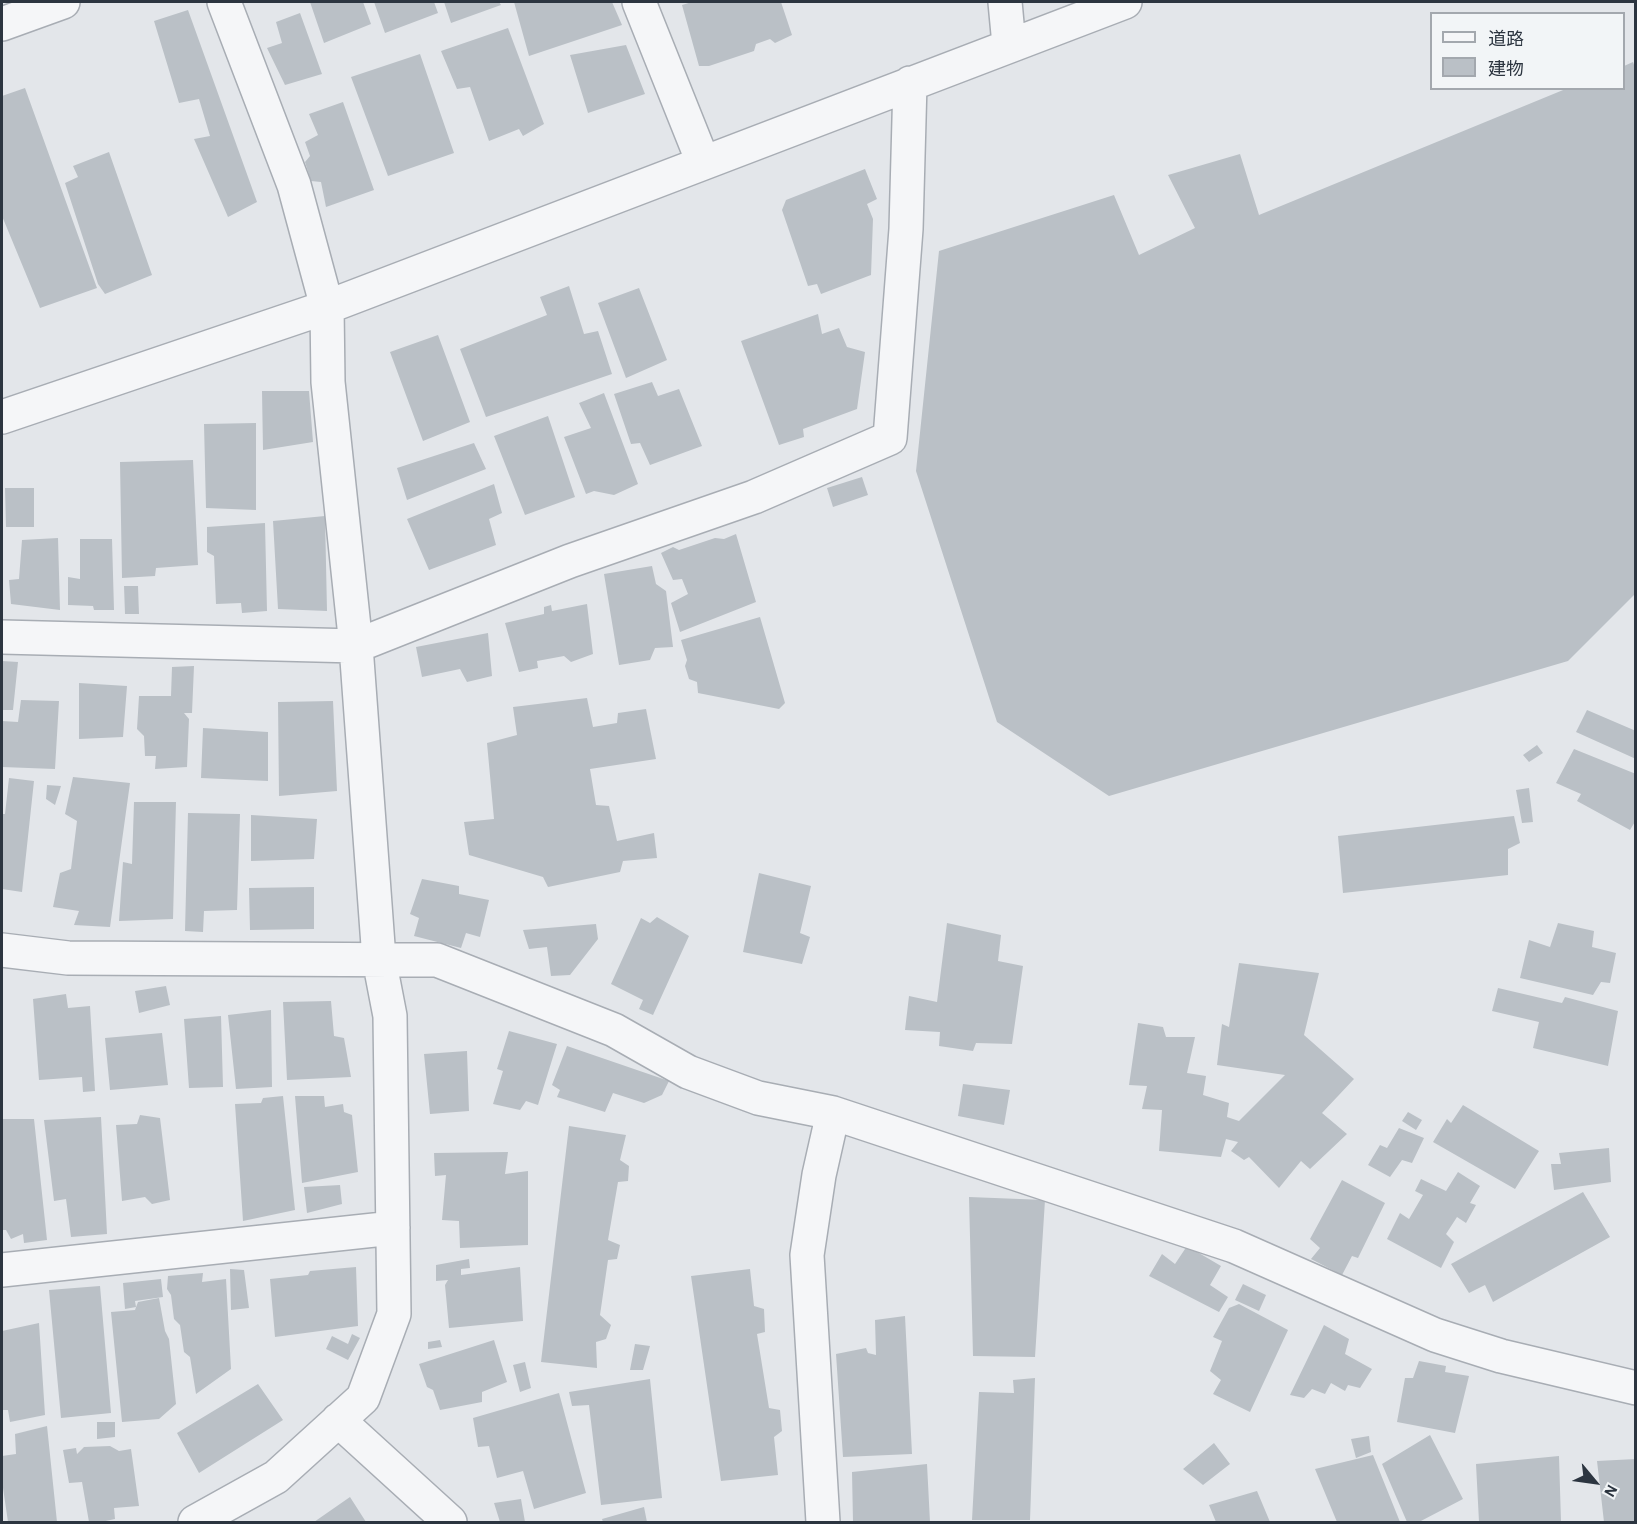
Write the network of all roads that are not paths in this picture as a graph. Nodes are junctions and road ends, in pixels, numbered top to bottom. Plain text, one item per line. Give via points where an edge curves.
1 (63, 2) edge
2 (224, 2) edge
3 (639, 2) edge
4 (1005, 2) edge
5 (1125, 2) edge
6 (2, 24) edge
7 (1009, 45) junction
8 (910, 83) junction
9 (703, 162) junction
10 (327, 307) junction
11 (2, 417) edge
12 (2, 637) edge
13 (356, 646) junction
14 (2, 951) edge
15 (379, 959) junction
16 (833, 1113) junction
17 (393, 1228) junction
18 (2, 1270) edge
19 (1635, 1388) edge
20 (338, 1420) junction
21 (195, 1522) edge
22 (450, 1522) edge
23 (823, 1522) edge

1 - 6 street
2 - 10 street via 294,185
3 - 9 street
4 - 7 street
5 - 7 street
7 - 8 street
8 - 9 street
8 - 13 street via 906,229 890,438 754,497 570,561
9 - 10 street
10 - 11 street
10 - 13 street via 328,382
12 - 13 street
13 - 15 street
14 - 15 street via 68,958
15 - 16 street via 438,960 614,1030 688,1072 758,1098
15 - 17 street via 390,1016
16 - 19 street via 1234,1246 1435,1335 1501,1356
16 - 23 street via 807,1255
17 - 18 street
17 - 20 street via 394,1314 363,1398
20 - 21 street via 276,1477
20 - 22 street

